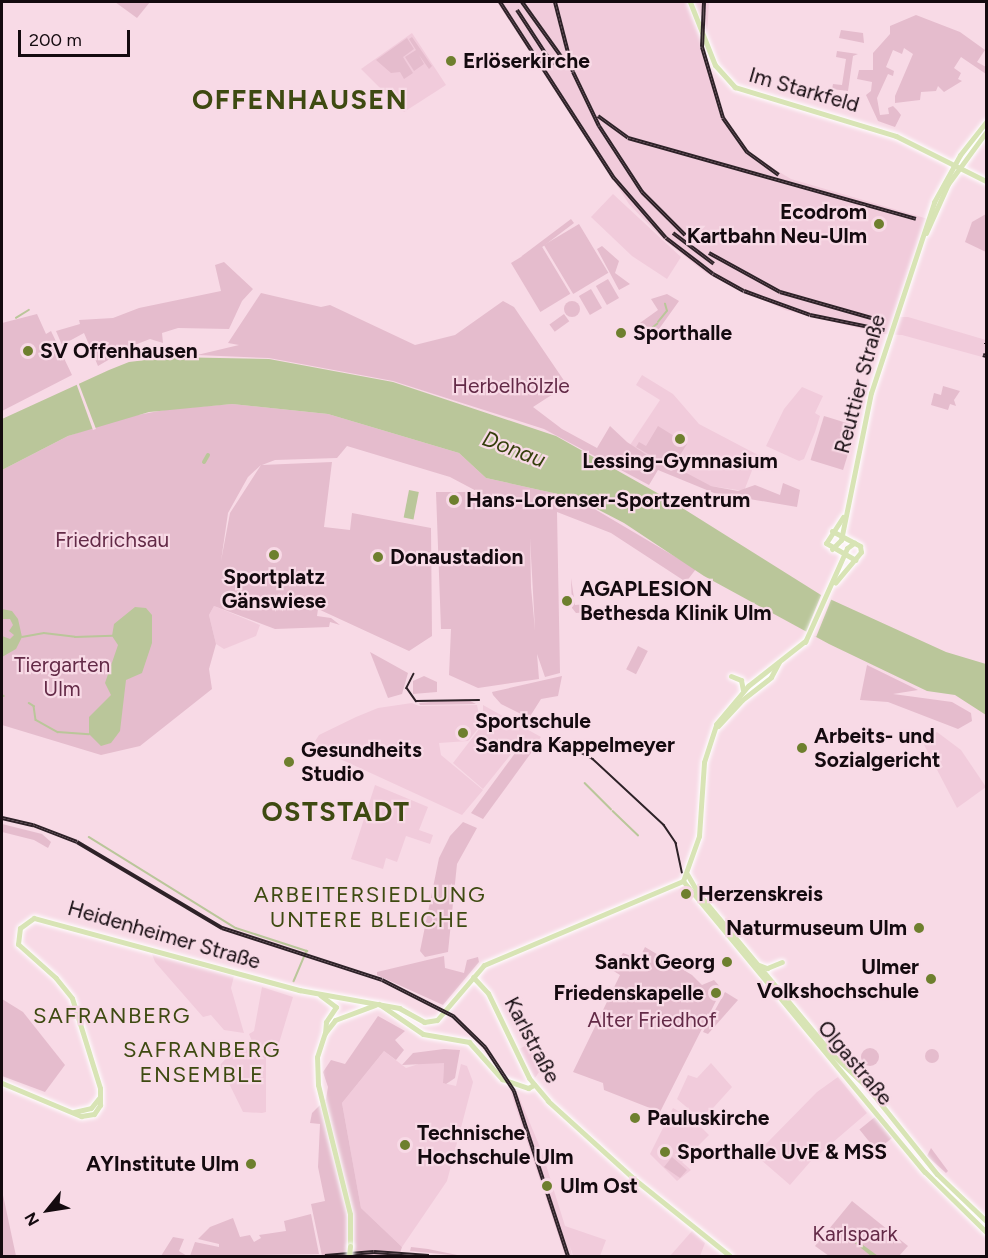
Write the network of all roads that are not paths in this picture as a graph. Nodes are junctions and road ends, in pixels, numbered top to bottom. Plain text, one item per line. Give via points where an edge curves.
1 (690, 2) edge
2 (987, 122) edge
3 (987, 132) edge
4 (957, 165) junction
5 (987, 181) edge
6 (846, 513) junction
7 (832, 531) junction
8 (842, 536) junction
9 (854, 543) junction
10 (832, 549) junction
11 (844, 555) junction
12 (856, 560) junction
13 (830, 590) junction
14 (806, 639) junction
15 (730, 676) dead end
16 (743, 691) junction
17 (728, 710) junction
18 (687, 874) junction
19 (682, 881) junction
20 (782, 962) dead end
21 (756, 963) junction
22 (473, 977) junction
23 (319, 994) junction
24 (378, 1004) junction
25 (325, 1034) junction
26 (2, 1083) edge
27 (534, 1085) junction
28 (987, 1221) edge
29 (987, 1232) edge
30 (350, 1257) edge
31 (730, 1257) edge

1 - 4 main road, Im Starkfeld via 715,65 735,87 896,136
2 - 4 main road, Reuttier Straße
3 - 4 main road, Reuttier Straße
4 - 5 main road, Im Starkfeld
4 - 6 main road, Reuttier Straße via 912,265 871,393
6 - 7 main road, Reuttier Straße
6 - 8 main road, Reuttier Straße
7 - 8 main road
7 - 10 main road via 826,541
8 - 9 main road
8 - 10 main road
9 - 11 main road
9 - 12 main road via 861,552
10 - 11 main road
11 - 12 main road
11 - 13 main road
12 - 13 main road
13 - 14 main road
14 - 16 main road
14 - 17 main road via 775,665 772,676
15 - 16 main road via 741,680
16 - 17 main road
17 - 18 main road via 712,733 704,762 699,836
18 - 19 main road
18 - 21 main road, Olgastraße
19 - 22 main road via 487,964
19 - 29 main road, Olgastraße via 928,1175
20 - 21 main road via 767,968
21 - 28 main road, Olgastraße via 834,1056 868,1088 933,1170
22 - 24 main road, Heidenheimer Straße via 434,1022 421,1021 399,1008
22 - 27 main road, Karlstraße via 488,993
23 - 24 main road, Heidenheimer Straße
23 - 25 main road via 336,1007 326,1022
23 - 26 main road, Heidenheimer Straße via 43,918 28,919 18,930 18,944 72,998 101,1095 91,1108 71,1112
24 - 25 main road via 340,1017
24 - 27 main road via 423,1034 469,1042 502,1079 528,1088
25 - 30 main road, bridge via 317,1057 317,1078 347,1197
27 - 31 main road, Karlstraße via 571,1126

